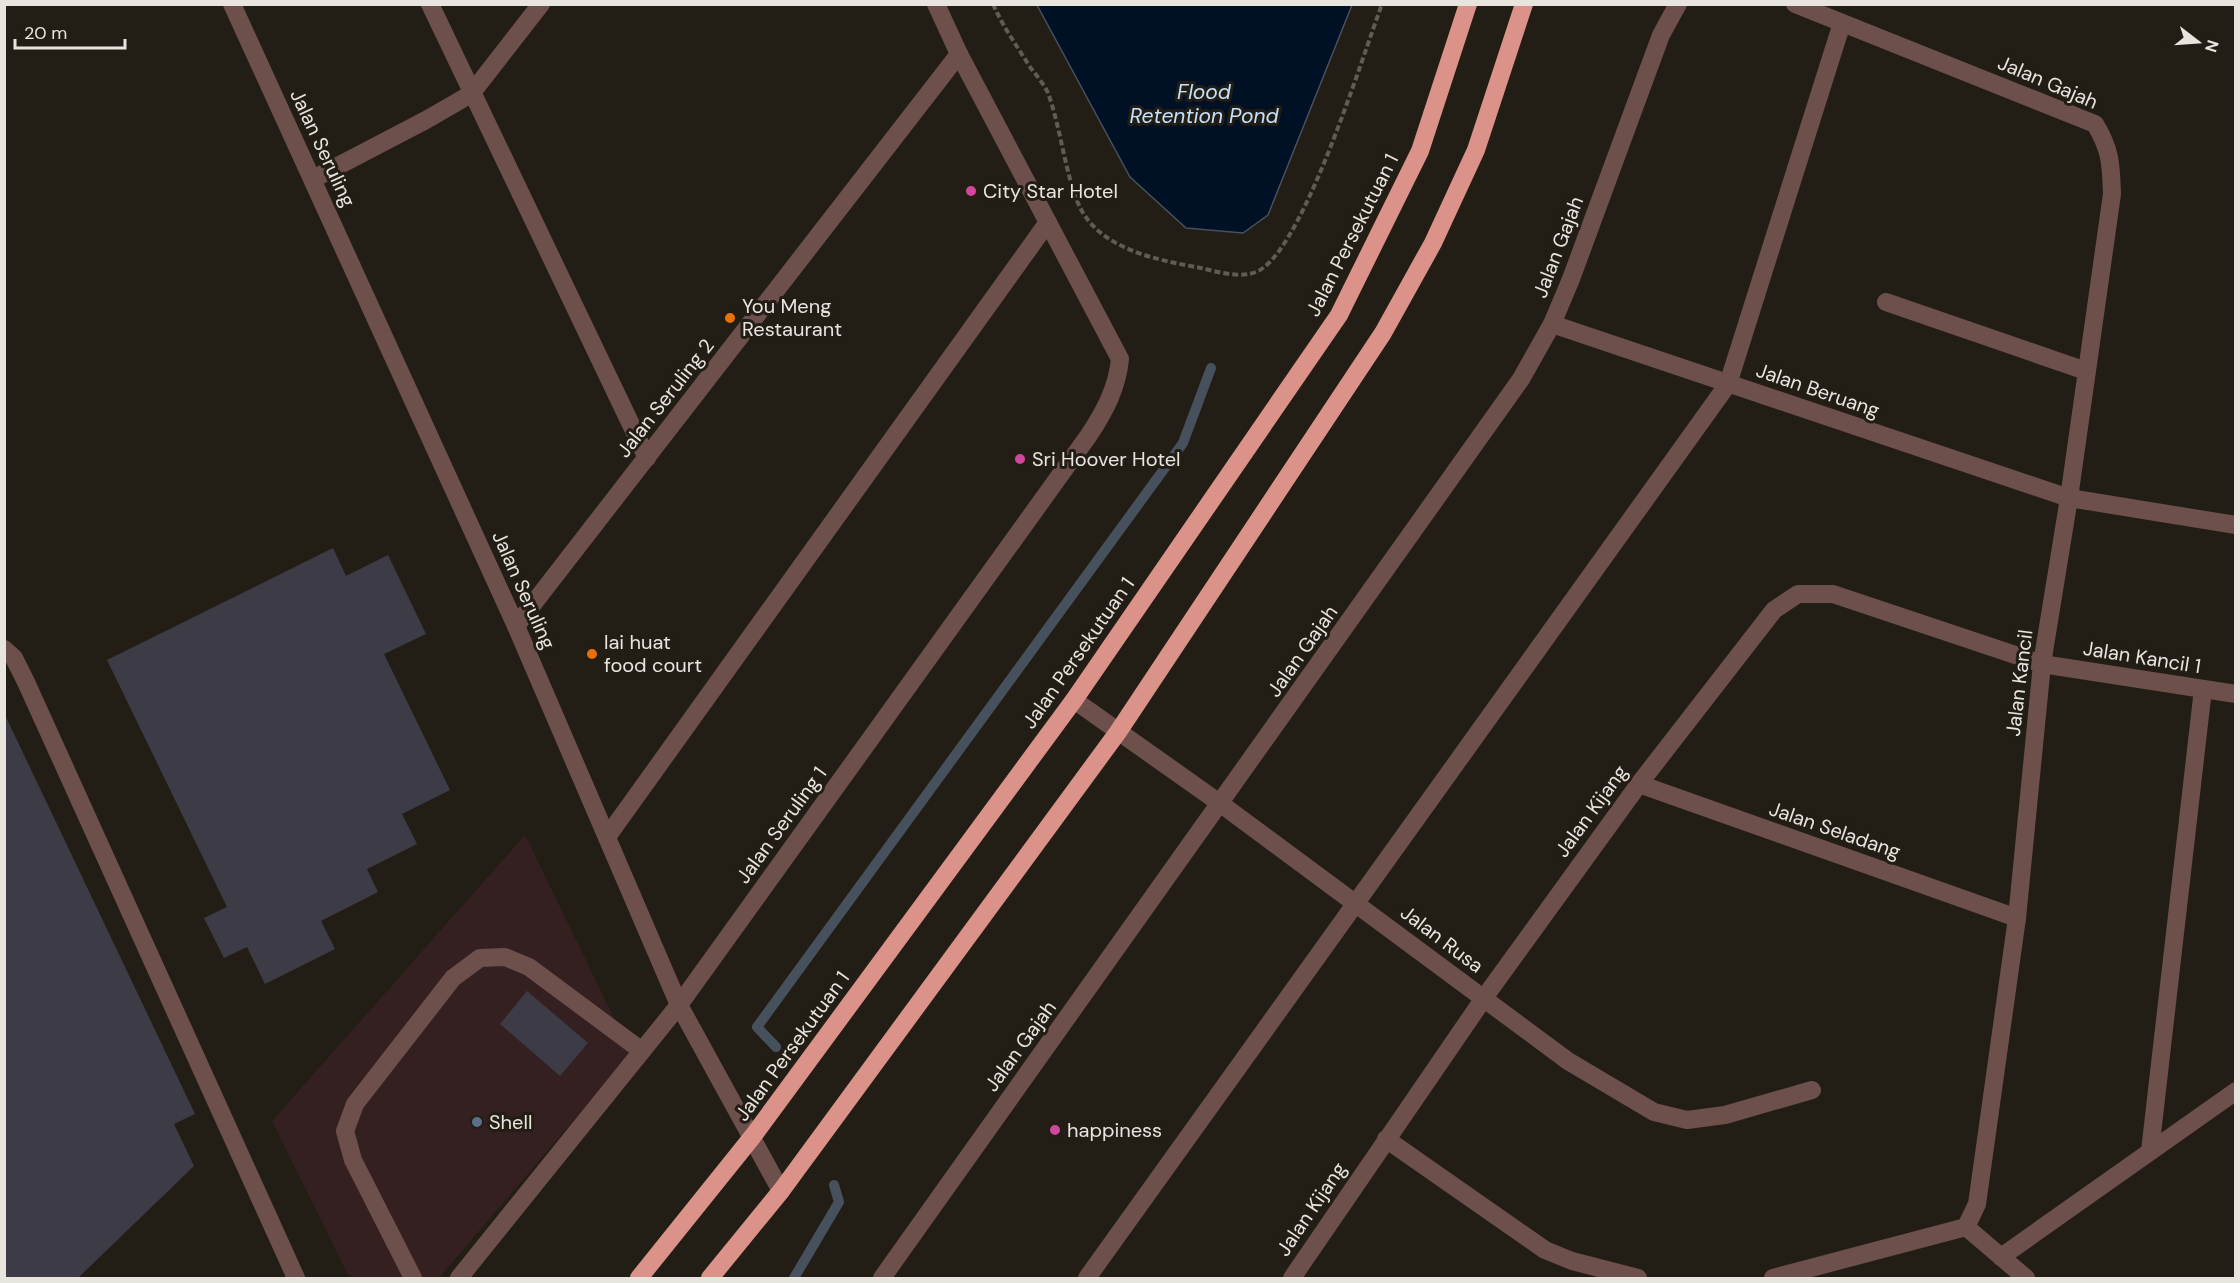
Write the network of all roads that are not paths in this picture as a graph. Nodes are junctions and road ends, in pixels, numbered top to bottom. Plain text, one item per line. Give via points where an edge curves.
1 (232, 4) edge
2 (430, 4) edge
3 (541, 4) edge
4 (936, 4) edge
5 (1468, 4) edge
6 (1524, 4) edge
7 (1678, 4) edge
8 (1795, 4) edge
9 (1842, 23) junction
10 (959, 54) junction
11 (471, 94) junction
12 (2107, 144) joint
13 (313, 179) junction
14 (1048, 222) junction
15 (1886, 302) dead end
16 (1552, 324) junction
17 (2086, 371) junction
18 (1728, 384) junction
19 (647, 458) junction
20 (2069, 498) junction
21 (2235, 525) edge
22 (516, 626) junction
23 (4, 649) edge
24 (2042, 664) junction
25 (2203, 689) junction
26 (2235, 694) edge
27 (1074, 700) junction
28 (1118, 732) junction
29 (1639, 784) junction
30 (1221, 804) junction
31 (607, 837) junction
32 (1355, 902) junction
33 (2017, 918) junction
34 (1484, 998) junction
35 (679, 1005) junction
36 (642, 1051) junction
37 (1812, 1090) dead end
38 (2235, 1091) edge
39 (753, 1136) junction
40 (1386, 1139) junction
41 (2150, 1151) junction
42 (781, 1191) junction
43 (1966, 1227) junction
44 (2001, 1257) junction
45 (296, 1278) edge
46 (413, 1278) edge
47 (459, 1278) edge
48 (639, 1278) edge
49 (710, 1278) edge
50 (882, 1278) edge
51 (1086, 1278) edge
52 (1292, 1278) edge
53 (1638, 1278) edge
54 (1773, 1278) edge
55 (2026, 1278) edge

1 - 13 street, Jalan Seruling
2 - 11 street
3 - 11 street
4 - 10 street
5 - 27 highway, Jalan Persekutuan 1 via 1420,151 1339,315
6 - 28 highway via 1476,150 1383,333
7 - 16 street, Jalan Gajah via 1661,35
8 - 9 street, Jalan Gajah
9 - 12 street, Jalan Gajah via 2074,114 2095,124
9 - 18 street
10 - 14 street
10 - 19 street, Jalan Seruling 2
11 - 13 street
11 - 19 street
12 - 17 street, Jalan Kancil via 2112,194
13 - 22 street, Jalan Seruling
14 - 31 street
14 - 35 street, Jalan Seruling 1 via 1120,359 1118,382 1089,435
15 - 17 street
16 - 18 street, Jalan Beruang
16 - 30 street, Jalan Gajah via 1521,379
17 - 20 street, Jalan Kancil
18 - 20 street, Jalan Beruang
18 - 32 street
19 - 22 street, Jalan Seruling 2
20 - 21 street, Jalan Beruang
20 - 24 street, Jalan Kancil
22 - 31 street, Jalan Seruling
23 - 45 street via 14,658 26,682
24 - 25 street, Jalan Kancil 1
24 - 29 street, Jalan Kijang via 1833,594 1798,594 1774,610
24 - 33 street, Jalan Kancil
25 - 26 street, Jalan Kancil 1
25 - 41 street
27 - 28 street, Jalan Rusa
27 - 39 highway, Jalan Persekutuan 1
28 - 30 street, Jalan Rusa
28 - 42 highway
29 - 33 street, Jalan Seladang
29 - 34 street, Jalan Kijang
30 - 32 street, Jalan Rusa
30 - 50 street, Jalan Gajah
31 - 35 street, Jalan Seruling
32 - 34 street, Jalan Rusa
32 - 51 street
33 - 43 street, Jalan Kancil via 1977,1204
34 - 37 street, Jalan Rusa via 1568,1061 1654,1112 1687,1120 1725,1115
34 - 40 street, Jalan Kijang
35 - 36 street, Jalan Seruling 1
35 - 39 street, Jalan Seruling
36 - 46 street via 529,967 505,957 480,958 453,978 355,1104 345,1131 353,1160
36 - 47 street, Jalan Seruling 1
38 - 41 street
39 - 42 street, Jalan Seruling
39 - 48 highway, Jalan Persekutuan 1
40 - 52 street, Jalan Kijang
40 - 53 street via 1545,1250
41 - 44 street
42 - 49 highway
43 - 44 street
43 - 54 street
44 - 55 street

